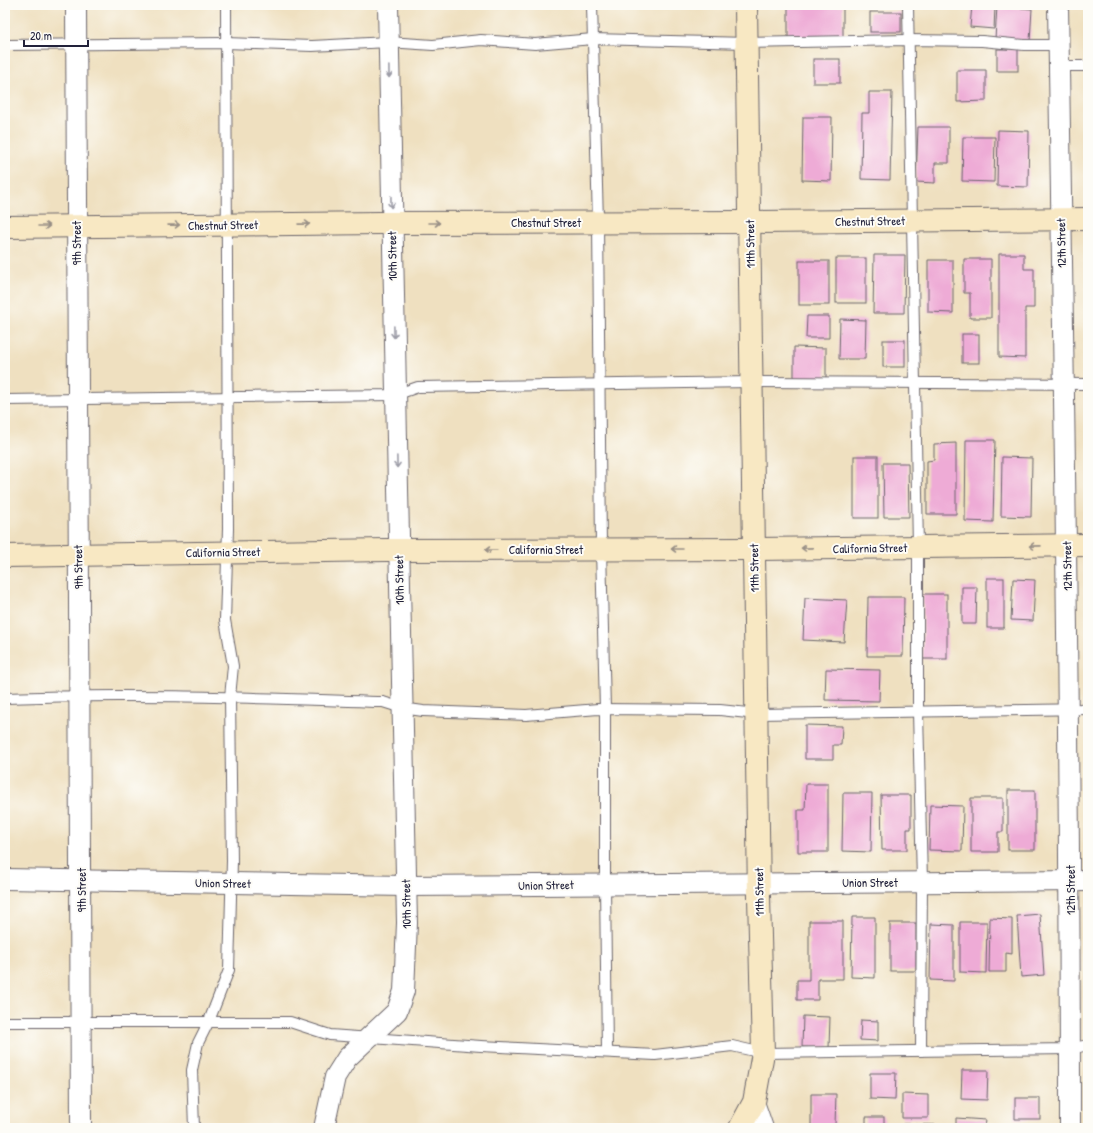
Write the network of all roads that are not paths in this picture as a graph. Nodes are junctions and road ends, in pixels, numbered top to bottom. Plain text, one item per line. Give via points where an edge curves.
1 (76, 5) edge
2 (226, 5) edge
3 (388, 5) edge
4 (592, 5) edge
5 (746, 5) edge
6 (908, 5) edge
7 (1058, 5) edge
8 (593, 39) junction
9 (908, 40) junction
10 (388, 42) junction
11 (226, 43) junction
12 (747, 43) junction
13 (5, 45) edge
14 (76, 45) junction
15 (1059, 45) junction
16 (1059, 66) junction
17 (1088, 66) edge
18 (1061, 219) junction
19 (1088, 219) edge
20 (911, 220) junction
21 (598, 222) junction
22 (750, 222) junction
23 (392, 223) junction
24 (226, 224) junction
25 (76, 226) junction
26 (5, 227) edge
27 (752, 382) junction
28 (914, 383) junction
29 (599, 384) junction
30 (1064, 384) junction
31 (1088, 384) edge
32 (395, 395) junction
33 (227, 397) junction
34 (77, 399) junction
35 (5, 400) edge
36 (1077, 545) edge
37 (918, 547) junction
38 (601, 549) junction
39 (754, 549) junction
40 (399, 550) junction
41 (228, 552) junction
42 (78, 555) junction
43 (5, 556) edge
44 (80, 695) junction
45 (230, 697) junction
46 (5, 698) edge
47 (402, 708) junction
48 (605, 709) junction
49 (1088, 709) edge
50 (1068, 710) junction
51 (918, 712) junction
52 (757, 714) junction
53 (5, 879) edge
54 (81, 880) junction
55 (1079, 881) edge
56 (922, 882) junction
57 (232, 883) junction
58 (759, 883) junction
59 (605, 884) junction
60 (405, 886) junction
61 (209, 1021) junction
62 (5, 1022) edge
63 (81, 1022) junction
64 (368, 1038) junction
65 (1079, 1047) edge
66 (922, 1051) junction
67 (607, 1052) junction
68 (763, 1053) junction
69 (754, 1102) junction
70 (81, 1128) edge
71 (194, 1128) edge
72 (324, 1128) edge
73 (740, 1128) edge
74 (763, 1128) edge
75 (1070, 1128) edge

1 - 14 street, 9th Street
2 - 11 lane
3 - 10 street, 10th Street
4 - 8 lane
5 - 12 street, 11th Street
6 - 9 lane
7 - 15 street, 12th Street
8 - 10 lane via 535,44 481,40 433,44
8 - 12 lane
8 - 21 lane
9 - 12 lane
9 - 15 lane
9 - 20 lane
10 - 11 lane via 312,46
10 -> 23 street, 10th Street
11 - 14 lane
11 - 24 lane
12 - 22 street, 11th Street
13 - 14 lane
14 - 25 street, 9th Street
15 - 16 street, 12th Street
16 - 17 lane
16 - 18 street, 12th Street
18 - 19 street, Chestnut Street
18 - 20 street, Chestnut Street
18 - 30 street, 12th Street
20 - 22 street, Chestnut Street
20 - 28 lane
21 - 22 street, Chestnut Street
23 -> 21 street, Chestnut Street
21 - 29 lane
22 - 27 street, 11th Street
24 -> 23 street, Chestnut Street
23 -> 32 street, 10th Street
25 -> 24 street, Chestnut Street
24 - 33 lane
26 -> 25 street, Chestnut Street
25 - 34 street, 9th Street
27 - 28 lane
27 - 29 lane
27 - 39 street, 11th Street
28 - 30 lane
28 - 37 lane
29 - 32 lane via 418,388
29 - 38 lane
30 - 31 lane
30 - 36 street, 12th Street
32 - 33 lane
32 -> 40 street, 10th Street
33 - 34 lane
33 - 41 lane
34 - 35 lane
34 - 42 street, 9th Street
36 -> 37 street, California Street
36 - 50 street, 12th Street
37 -> 39 street, California Street
37 - 51 lane
39 -> 38 street, California Street
38 -> 40 street, California Street
38 - 48 lane
39 - 52 street, 11th Street
40 - 41 street, California Street
40 - 47 street, 10th Street
41 - 42 street, California Street
41 - 45 lane via 225,620 232,666
42 - 43 street, California Street
42 - 44 street, 9th Street
44 - 45 lane
44 - 46 lane
44 - 54 street, 9th Street
45 - 47 lane via 383,702
45 - 57 lane
47 - 48 lane via 526,715
47 - 60 street, 10th Street
48 - 52 lane via 720,710
48 - 59 lane
49 - 50 lane
50 - 51 lane
50 - 55 street, 12th Street
51 - 52 lane
51 - 56 lane
52 - 58 street, 11th Street
53 - 54 street, Union Street
54 - 57 street, Union Street
54 - 63 street, 9th Street
55 - 56 street, Union Street
55 - 65 street, 12th Street
56 - 58 street, Union Street
56 - 66 lane
57 - 60 street, Union Street
57 - 61 lane via 229,970
58 - 59 street, Union Street
58 - 68 street, 11th Street
59 - 60 street, Union Street
59 - 67 lane
60 - 64 street, 10th Street via 407,923 404,991 397,1011
61 - 63 lane
61 - 64 lane via 290,1022 330,1035
61 - 71 lane via 198,1043 192,1070
62 - 63 lane
63 - 70 street, 9th Street
64 - 67 lane
64 - 72 street, 10th Street via 347,1058 334,1077
65 - 66 lane
65 - 75 street, 12th Street
66 - 68 lane
67 - 68 lane via 655,1055 732,1046
68 - 69 street, 11th Street
69 - 73 street
69 - 74 street, 11th Street

